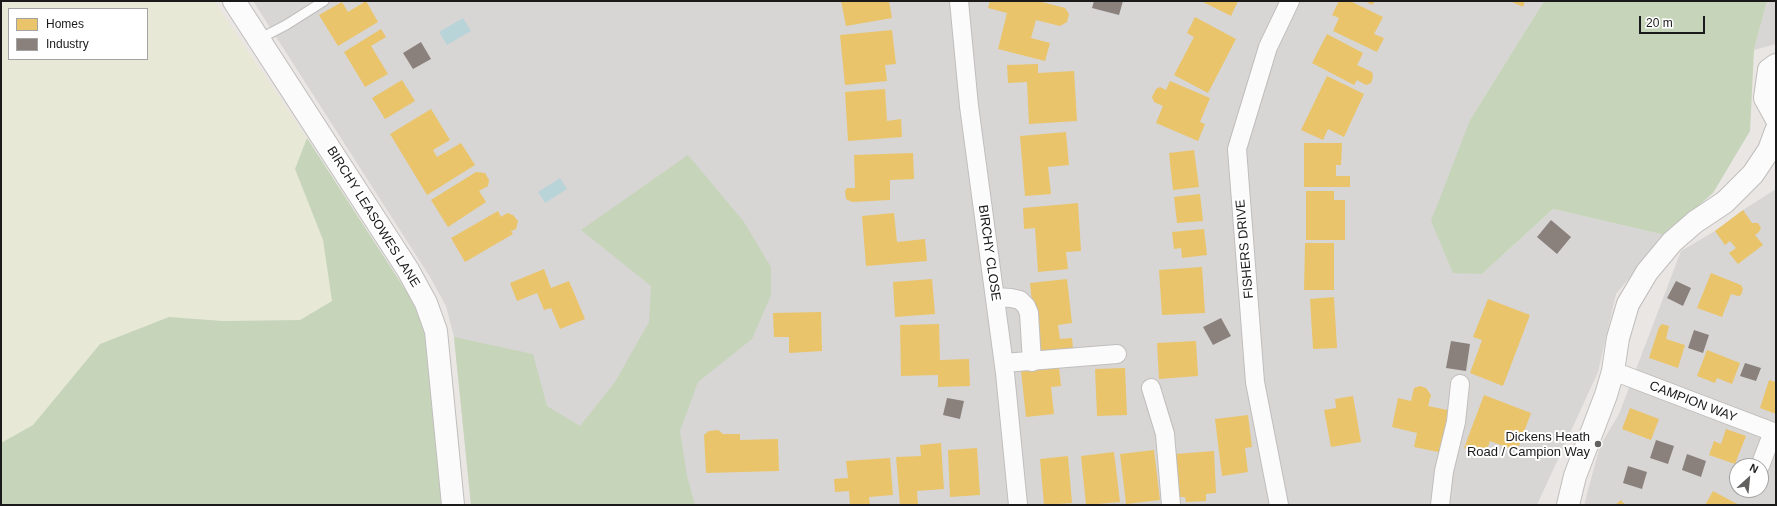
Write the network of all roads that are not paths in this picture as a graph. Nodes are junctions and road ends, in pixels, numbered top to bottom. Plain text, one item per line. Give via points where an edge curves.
1 (234, 1) edge
2 (324, 1) edge
3 (959, 1) edge
4 (1290, 1) edge
5 (259, 39) junction
6 (1776, 65) edge
7 (1776, 118) edge
8 (1776, 131) edge
9 (995, 297) junction
10 (1117, 354) dead end
11 (1032, 362) junction
12 (1004, 363) junction
13 (1613, 371) junction
14 (1460, 384) dead end
15 (1151, 388) dead end
16 (1775, 432) edge
17 (1764, 458) edge
18 (453, 505) edge
19 (1018, 505) edge
20 (1171, 505) edge
21 (1279, 505) edge
22 (1440, 505) edge
23 (1568, 505) edge

1 - 5 street, BIRCHY LEASOWES LANE
2 - 5 lane
3 - 9 street, BIRCHY CLOSE via 969,106
4 - 21 street, FISHERS DRIVE via 1268,47 1237,148 1255,382
5 - 18 street, BIRCHY LEASOWES LANE via 408,270 426,304 436,331
6 - 7 street via 1769,70 1765,98
8 - 13 street via 1769,150 1753,174 1725,202 1695,222 1672,242 1647,272 1628,304 1618,338
9 - 11 street via 1020,300 1026,306
9 - 12 street, BIRCHY CLOSE
10 - 11 street
11 - 12 street
12 - 19 street, BIRCHY CLOSE
13 - 16 street, CAMPION WAY
13 - 23 street via 1575,476
14 - 22 street via 1456,422 1444,471
15 - 20 street via 1165,434
16 - 17 street, CAMPION WAY

